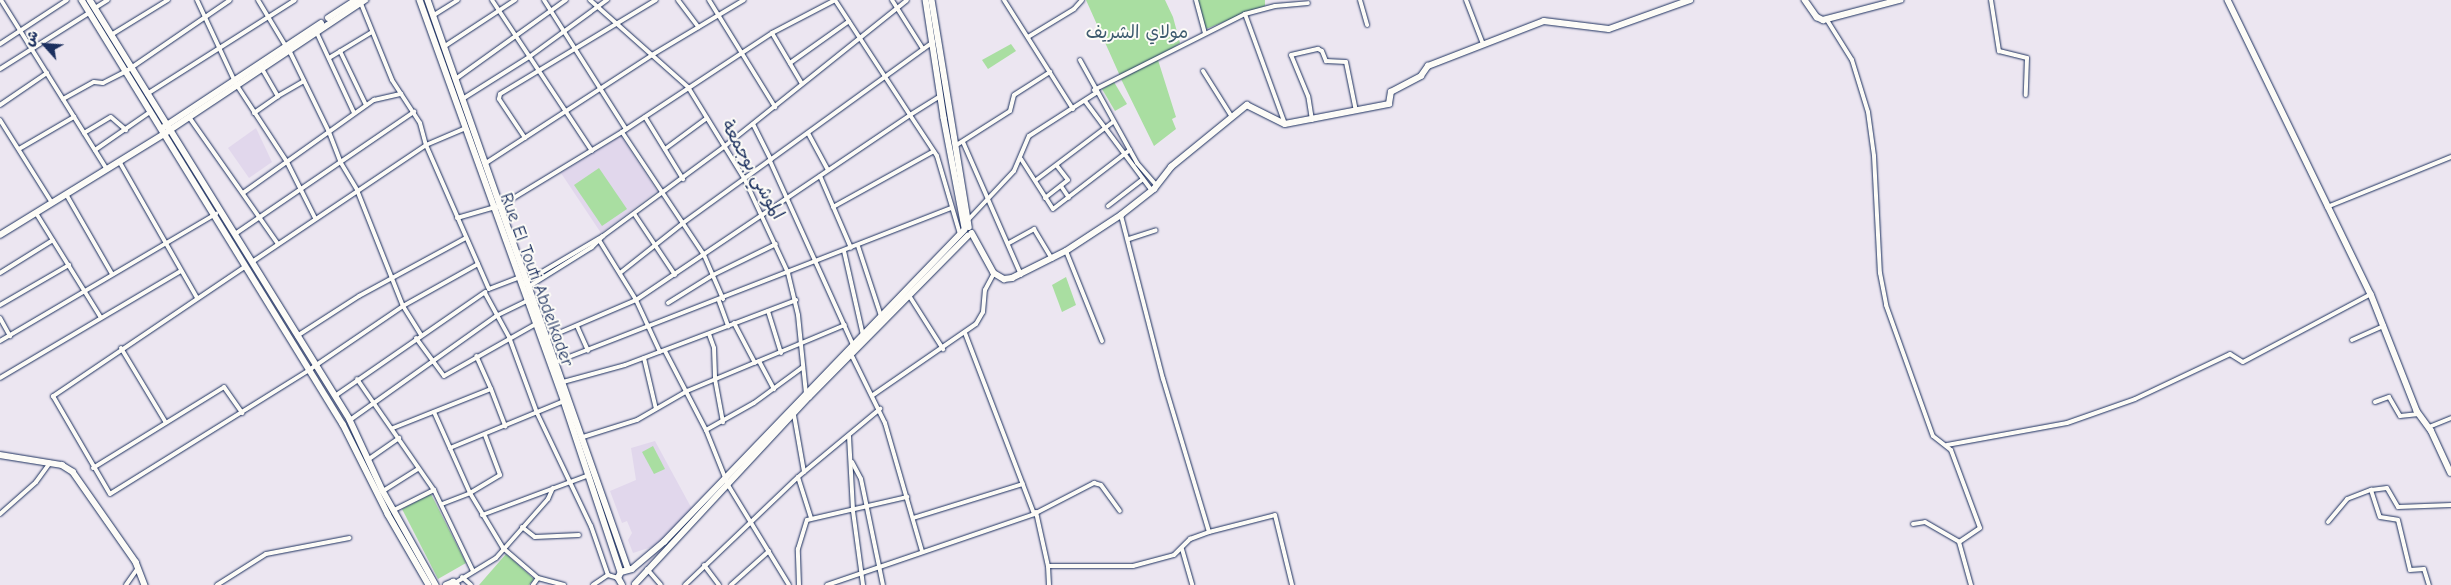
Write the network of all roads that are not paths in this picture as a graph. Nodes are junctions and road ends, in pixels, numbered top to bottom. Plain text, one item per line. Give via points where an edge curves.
1 (1, 0) edge
2 (67, 0) edge
3 (82, 0) edge
4 (90, 0) edge
5 (108, 0) edge
6 (168, 0) edge
7 (197, 0) edge
8 (230, 0) edge
9 (258, 0) edge
10 (295, 0) edge
11 (420, 0) edge
12 (428, 0) edge
13 (458, 0) edge
14 (492, 0) edge
15 (515, 0) edge
16 (544, 0) edge
17 (566, 0) edge
18 (590, 0) edge
19 (607, 0) edge
20 (656, 0) edge
21 (678, 0) edge
22 (710, 0) edge
23 (744, 0) edge
24 (835, 0) edge
25 (892, 0) edge
26 (907, 0) edge
27 (926, 0) edge
28 (932, 0) edge
29 (1004, 0) edge
30 (1082, 0) edge
31 (1196, 0) edge
32 (1274, 0) edge
33 (1360, 0) edge
34 (1466, 0) edge
35 (1690, 0) edge
36 (1805, 0) edge
37 (1900, 0) edge
38 (1991, 0) edge
39 (2228, 0) edge
40 (360, 1) edge
41 (1308, 3) dead end
42 (1275, 6) junction
43 (598, 7) junction
44 (897, 8) junction
45 (92, 10) junction
46 (499, 11) junction
47 (552, 11) junction
48 (718, 14) junction
49 (1245, 14) junction
50 (205, 15) junction
51 (434, 15) junction
52 (269, 16) junction
53 (1827, 20) junction
54 (848, 21) junction
55 (614, 23) junction
56 (1367, 25) dead end
57 (698, 27) junction
58 (316, 30) junction
59 (21, 31) junction
60 (566, 31) junction
61 (372, 32) junction
62 (772, 33) junction
63 (1205, 33) junction
64 (112, 34) junction
65 (1028, 37) junction
66 (516, 38) junction
67 (105, 39) junction
68 (860, 39) junction
69 (933, 42) junction
70 (0, 44) edge
71 (1484, 44) junction
72 (445, 46) junction
73 (287, 47) junction
74 (220, 48) junction
75 (574, 48) junction
76 (32, 49) junction
77 (923, 49) junction
78 (340, 51) junction
79 (741, 52) junction
80 (652, 55) junction
81 (329, 58) junction
82 (529, 58) junction
83 (1080, 60) dead end
84 (790, 63) junction
85 (262, 67) junction
86 (131, 68) junction
87 (0, 69) edge
88 (537, 71) junction
89 (1203, 71) dead end
90 (125, 72) junction
91 (1050, 72) junction
92 (47, 73) junction
93 (886, 76) junction
94 (457, 78) junction
95 (304, 81) junction
96 (235, 82) junction
97 (802, 84) junction
98 (688, 87) junction
99 (600, 89) junction
100 (1095, 92) junction
101 (147, 94) junction
102 (401, 94) junction
103 (2026, 95) dead end
104 (278, 96) junction
105 (940, 96) junction
106 (464, 98) junction
107 (63, 99) junction
108 (1085, 101) junction
109 (0, 105) edge
110 (366, 105) junction
111 (775, 107) junction
112 (1073, 109) junction
113 (1356, 111) junction
114 (150, 112) junction
115 (414, 112) junction
116 (565, 112) junction
117 (254, 113) junction
118 (354, 113) junction
119 (910, 115) junction
120 (74, 116) junction
121 (188, 117) junction
122 (1232, 117) junction
123 (645, 118) junction
124 (707, 118) junction
125 (946, 118) junction
126 (0, 120) edge
127 (1312, 120) junction
128 (1113, 122) junction
129 (753, 124) junction
130 (1285, 124) junction
131 (466, 128) junction
132 (626, 129) junction
133 (126, 130) junction
134 (1103, 130) junction
135 (165, 131) junction
136 (329, 132) junction
137 (622, 132) junction
138 (84, 133) junction
139 (808, 133) junction
140 (525, 138) junction
141 (963, 142) junction
142 (426, 145) junction
143 (725, 146) junction
144 (954, 147) junction
145 (19, 149) junction
146 (664, 149) junction
147 (95, 150) junction
148 (1130, 150) junction
149 (592, 151) junction
150 (934, 151) junction
151 (1123, 156) junction
152 (2451, 157) edge
153 (1021, 159) junction
154 (119, 160) junction
155 (771, 161) junction
156 (287, 162) junction
157 (340, 163) junction
158 (486, 163) junction
159 (1057, 166) junction
160 (106, 168) junction
161 (828, 170) junction
162 (820, 176) junction
163 (683, 178) junction
164 (744, 178) junction
165 (1143, 179) junction
166 (1036, 180) junction
167 (1061, 186) junction
168 (1157, 186) junction
169 (301, 190) junction
170 (357, 190) junction
171 (1152, 191) junction
172 (243, 193) junction
173 (663, 193) junction
174 (66, 194) junction
175 (786, 198) junction
176 (1045, 198) junction
177 (1069, 198) junction
178 (988, 200) junction
179 (52, 203) junction
180 (502, 204) junction
181 (1108, 206) dead end
182 (833, 207) junction
183 (2327, 207) junction
184 (494, 208) junction
185 (950, 208) junction
186 (762, 212) junction
187 (36, 213) junction
188 (216, 214) junction
189 (635, 215) junction
190 (506, 216) junction
191 (1121, 216) junction
192 (259, 217) junction
193 (315, 218) junction
194 (457, 218) junction
195 (498, 219) junction
196 (968, 220) junction
197 (683, 223) junction
198 (1156, 230) dead end
199 (966, 232) junction
200 (235, 234) junction
201 (0, 235) edge
202 (466, 238) junction
203 (1129, 239) junction
204 (54, 240) junction
205 (599, 240) junction
206 (164, 242) junction
207 (1009, 242) junction
208 (278, 244) junction
209 (776, 244) junction
210 (858, 246) junction
211 (653, 247) junction
212 (851, 248) junction
213 (844, 251) junction
214 (1066, 251) junction
215 (704, 255) junction
216 (568, 256) junction
217 (1052, 259) junction
218 (570, 261) junction
219 (816, 262) junction
220 (249, 264) junction
221 (478, 264) junction
222 (69, 265) junction
223 (181, 271) junction
224 (0, 273) edge
225 (620, 273) junction
226 (788, 273) junction
227 (994, 273) junction
228 (112, 274) junction
229 (675, 275) junction
230 (713, 275) junction
231 (1021, 275) junction
232 (394, 278) junction
233 (529, 283) junction
234 (521, 284) junction
235 (489, 289) junction
236 (85, 291) junction
237 (484, 293) junction
238 (2371, 294) junction
239 (910, 297) junction
240 (196, 298) junction
241 (636, 300) junction
242 (721, 300) junction
243 (796, 300) junction
244 (527, 301) junction
245 (668, 303) dead end
246 (0, 306) edge
247 (403, 306) junction
248 (768, 311) junction
249 (498, 315) junction
250 (881, 316) junction
251 (0, 318) edge
252 (101, 318) junction
253 (734, 323) junction
254 (536, 324) junction
255 (845, 325) junction
256 (577, 326) junction
257 (728, 326) junction
258 (2384, 326) junction
259 (649, 328) junction
260 (965, 333) junction
261 (709, 334) junction
262 (863, 334) junction
263 (420, 335) junction
264 (10, 336) junction
265 (297, 336) junction
266 (509, 337) junction
267 (416, 338) junction
268 (547, 338) junction
269 (2352, 340) dead end
270 (0, 341) edge
271 (1102, 341) dead end
272 (801, 344) junction
273 (853, 345) junction
274 (121, 348) junction
275 (943, 349) junction
276 (588, 351) junction
277 (665, 351) junction
278 (660, 352) junction
279 (849, 352) junction
280 (781, 353) junction
281 (476, 356) junction
282 (644, 358) junction
283 (556, 362) junction
284 (757, 362) junction
285 (433, 363) junction
286 (315, 366) junction
287 (803, 367) junction
288 (309, 370) junction
289 (0, 378) edge
290 (357, 379) junction
291 (714, 379) junction
292 (563, 382) junction
293 (774, 389) junction
294 (491, 390) junction
295 (687, 391) junction
296 (807, 395) junction
297 (873, 395) junction
298 (334, 397) junction
299 (564, 402) junction
300 (2375, 402) dead end
301 (376, 403) junction
302 (656, 409) junction
303 (880, 409) junction
304 (242, 412) junction
305 (434, 412) junction
306 (537, 413) junction
307 (2419, 414) junction
308 (794, 415) junction
309 (2451, 418) edge
310 (350, 420) junction
311 (723, 422) junction
312 (166, 423) junction
313 (505, 426) junction
314 (2429, 427) junction
315 (394, 428) junction
316 (706, 430) junction
317 (485, 435) junction
318 (849, 436) junction
319 (583, 437) junction
320 (399, 438) junction
321 (1947, 444) junction
322 (450, 448) junction
323 (0, 455) edge
324 (369, 459) junction
325 (850, 459) junction
326 (50, 463) junction
327 (93, 468) junction
328 (418, 469) junction
329 (804, 472) junction
330 (2451, 473) edge
331 (589, 474) junction
332 (798, 477) junction
333 (725, 478) junction
334 (572, 481) junction
335 (1023, 484) junction
336 (728, 485) junction
337 (553, 488) junction
338 (434, 490) junction
339 (2371, 490) junction
340 (383, 491) junction
341 (470, 493) junction
342 (907, 497) junction
343 (442, 504) junction
344 (2451, 505) edge
345 (867, 507) junction
346 (394, 510) junction
347 (853, 510) junction
348 (1120, 511) dead end
349 (1035, 513) junction
350 (0, 514) edge
351 (482, 515) junction
352 (811, 518) junction
353 (913, 518) junction
354 (753, 521) junction
355 (2328, 522) dead end
356 (1913, 524) dead end
357 (522, 527) junction
358 (1209, 532) junction
359 (578, 536) dead end
360 (349, 538) dead end
361 (1959, 542) junction
362 (503, 548) junction
363 (1182, 549) junction
364 (769, 551) junction
365 (922, 551) junction
366 (704, 565) junction
367 (880, 565) junction
368 (1048, 566) junction
369 (138, 568) junction
370 (630, 569) junction
371 (648, 569) junction
372 (473, 571) junction
373 (861, 572) junction
374 (608, 574) junction
375 (462, 577) junction
376 (538, 578) junction
377 (619, 580) edge
378 (456, 584) edge
379 (634, 584) edge
380 (126, 585) edge
381 (145, 585) edge
382 (218, 585) edge
383 (429, 585) edge
384 (436, 585) edge
385 (446, 585) edge
386 (471, 585) edge
387 (533, 585) edge
388 (564, 585) edge
389 (593, 585) edge
390 (661, 585) edge
391 (684, 585) edge
392 (719, 585) edge
393 (731, 585) edge
394 (789, 585) edge
395 (799, 585) edge
396 (827, 585) edge
397 (863, 585) edge
398 (883, 585) edge
399 (1048, 585) edge
400 (1192, 585) edge
401 (1292, 585) edge
402 (1971, 585) edge
403 (2429, 585) edge

1 - 59 street
2 - 59 street
3 - 45 street
4 - 45 street
5 - 45 street
6 - 64 street
7 - 50 street
8 - 50 street
9 - 52 street
10 - 52 street
11 - 131 street, Rue El Touti Abdelkader
12 - 51 street, Rue El Touti Abdelkader
13 - 51 street
14 - 46 street
15 - 46 street
16 - 47 street
17 - 47 street
18 - 43 street, الموشي بوجمعة
19 - 43 street
20 - 55 street
21 - 57 street
22 - 48 street
23 - 48 street
24 - 54 street
24 - 62 street
25 - 44 street
26 - 44 street
27 - 69 street
28 - 125 street
29 - 65 street
30 - 65 street via 1074,9
31 - 63 street
32 - 42 street
33 - 56 street
34 - 71 street
35 - 71 street via 1626,26 1601,30 1551,20
36 - 53 street via 1817,17
37 - 53 street
38 - 103 street via 1999,51 2028,58
39 - 183 street
40 - 58 street
40 - 61 street
40 - 73 street
41 - 42 street
42 - 49 street
43 - 55 street, الموشي بوجمعة
43 - 60 street
44 - 68 street
44 - 77 street
45 - 64 street
45 - 67 street
45 - 76 street
46 - 66 street
46 - 72 street
47 - 60 street
47 - 66 street
48 - 57 street
48 - 79 street
49 - 63 street
49 - 130 street
50 - 74 street
50 - 86 street
51 - 72 street, Rue El Touti Abdelkader
52 - 73 street
52 - 74 street
53 - 321 street via 1852,60 1868,112 1874,156 1880,274 1886,305 1932,436
54 - 68 street
54 - 84 street
55 - 75 street
55 - 80 street, الموشي بوجمعة
57 - 80 street
58 - 73 street
58 - 81 street
59 - 70 street
59 - 76 street
60 - 75 street
60 - 82 street
61 - 78 street
61 - 102 street
62 - 79 street
62 - 84 street
63 - 100 street
64 - 67 street
64 - 86 street
65 - 91 street
66 - 82 street
66 - 94 street
67 - 90 street
68 - 93 street
68 - 97 street
69 - 77 street
69 - 105 street
71 - 113 street via 1428,66 1421,76 1390,92 1390,104
72 - 94 street, Rue El Touti Abdelkader
73 - 85 street
73 - 95 street
73 - 96 street
74 - 96 street
74 - 101 street
75 - 88 street
75 - 99 street
76 - 87 street
76 - 92 street
77 - 93 street
78 - 81 street
78 - 110 street
79 - 98 street
79 - 111 street
80 - 98 street, الموشي بوجمعة
80 - 99 street
81 - 118 street
82 - 88 street
82 - 106 street
83 - 100 street
84 - 97 street
85 - 96 street
85 - 104 street
86 - 90 street
86 - 101 street
88 - 116 street
88 - 140 street via 498,96
89 - 122 street
90 - 107 street via 104,83 94,82
90 - 114 street
91 - 112 street
91 - 141 street via 1014,95 1010,111
92 - 107 street
92 - 109 street
93 - 119 street
93 - 139 street
94 - 106 street, Rue El Touti Abdelkader
95 - 104 street
95 - 136 street
96 - 117 street
96 - 121 street
96 - 135 street
97 - 111 street
98 - 123 street
98 - 124 street, الموشي بوجمعة
99 - 116 street
99 - 132 street
100 - 108 street
100 - 128 street
101 - 135 street
102 - 110 street via 378,98
102 - 115 street
104 - 117 street
105 - 119 street
105 - 125 street
106 - 158 street, Rue El Touti Abdelkader
107 - 120 street
108 - 112 street
108 - 134 street
110 - 118 street
111 - 129 street
112 - 153 street via 1028,136
113 - 127 street
113 - 127 street via 1346,62 1326,61 1318,49 1291,55 1308,96
114 - 133 street
114 - 135 street
115 - 142 street
115 - 157 street
116 - 140 street
116 - 149 street
117 - 156 street
118 - 136 street
119 - 150 street
119 - 161 street
120 - 138 street
120 - 145 street
121 - 135 street
121 - 172 street
122 - 130 street via 1249,105
122 - 168 street via 1172,167
123 - 132 street
123 - 146 street
124 - 143 street, الموشي بوجمعة
124 - 146 street
125 - 144 street
125 - 199 street
126 - 145 street
127 - 130 street
128 - 134 street
128 - 148 street
129 - 143 street
129 - 155 street
131 - 142 street
131 - 184 street, Rue El Touti Abdelkader
132 - 137 street
133 - 138 street via 111,116
133 - 147 street
134 - 151 street
134 - 159 street
135 - 154 street
135 - 188 street
135 - 200 street
136 - 156 street
136 - 157 street
137 - 149 street
137 - 173 street
138 - 147 street
139 - 155 street
139 - 161 street
140 - 158 street
141 - 144 street
141 - 178 street
142 - 170 street
142 - 194 street
143 - 163 street
143 - 164 street, الموشي بوجمعة
144 - 196 street
145 - 179 street
146 - 163 street
147 - 160 street
148 - 151 street
148 - 168 street
149 - 180 street
150 - 182 street
150 - 185 street
151 - 165 street
151 - 177 street
152 - 183 street
153 - 166 street
153 - 178 street
154 - 160 street
154 - 206 street
155 - 164 street
155 - 175 street
156 - 169 street
156 - 172 street
157 - 169 street
157 - 170 street
158 - 180 street, Rue El Touti Abdelkader
159 - 166 street
159 - 167 street via 1068,180
160 - 174 street
161 - 162 street
162 - 175 street
162 - 182 street
163 - 173 street
164 - 186 street, الموشي بوجمعة
164 - 197 street
165 - 171 street
165 - 181 street
166 - 176 street
167 - 176 street
167 - 177 street
168 - 171 street
169 - 192 street
169 - 193 street
170 - 193 street
170 - 232 street
171 - 191 street
172 - 192 street
173 - 189 street
173 - 197 street
174 - 179 street
174 - 228 street
175 - 186 street
175 - 219 street
176 - 177 street via 1052,209
178 - 196 street
178 - 207 street
179 - 187 street
180 - 184 street
180 - 190 street, Rue El Touti Abdelkader
182 - 212 street
183 - 238 street
184 - 194 street
184 - 195 street, Rue El Touti Abdelkader
185 - 199 street
185 - 210 street
186 - 209 street, الموشي بوجمعة
186 - 215 street
187 - 201 street
187 - 204 street
188 - 206 street
188 - 220 street
189 - 205 street
189 - 211 street
190 - 195 street
190 - 233 street, Rue El Touti Abdelkader
191 - 203 street
191 - 214 street
192 - 200 street
192 - 208 street
193 - 208 street
194 - 202 street
195 - 234 street, Rue El Touti Abdelkader
196 - 199 street
197 - 211 street
197 - 215 street
198 - 203 street
199 - 227 street
199 - 239 street
199 - 250 street
200 - 220 street
202 - 221 street
202 - 232 street
203 - 358 street via 1163,379
204 - 222 street
204 - 224 street
205 - 216 street
205 - 218 street
205 - 225 street
206 - 223 street
206 - 228 street
207 - 217 street via 1034,229
207 - 231 street
208 - 220 street
209 - 226 street, الموشي بوجمعة
209 - 230 street
210 - 212 street
210 - 250 street
211 - 225 street
211 - 229 street
212 - 213 street
213 - 219 street
213 - 262 street
214 - 217 street
214 - 271 street
215 - 229 street
215 - 230 street
216 - 218 street
216 - 233 street
217 - 231 street
218 - 233 street
219 - 226 street
219 - 255 street
220 - 240 street
220 - 265 street
220 - 288 street
221 - 235 street
221 - 247 street
222 - 236 street
222 - 246 street
223 - 240 street
223 - 252 street
225 - 241 street
226 - 242 street
226 - 243 street, الموشي بوجمعة
227 - 231 street via 1004,279
227 - 260 street via 984,295 982,315
228 - 236 street
229 - 241 street
230 - 242 street
230 - 245 street
232 - 247 street
232 - 265 street
233 - 234 street
233 - 268 street, Rue El Touti Abdelkader
234 - 235 street
234 - 244 street, Rue El Touti Abdelkader
235 - 237 street
236 - 252 street
236 - 264 street
237 - 249 street
237 - 263 street
238 - 258 street
238 - 321 street via 2243,362 2230,354 2154,392 2067,423
239 - 275 street
239 - 279 street
240 - 274 street
241 - 256 street
241 - 259 street
242 - 257 street
242 - 259 street
243 - 248 street
243 - 272 street, الموشي بوجمعة
244 - 249 street
244 - 254 street, Rue El Touti Abdelkader
247 - 263 street
247 - 286 street
248 - 253 street
248 - 280 street
249 - 266 street
249 - 285 street
250 - 262 street
251 - 264 street
252 - 289 street
253 - 257 street
253 - 284 street
254 - 266 street
254 - 299 street, Rue El Touti Abdelkader
255 - 272 street
255 - 273 street
256 - 268 street
256 - 276 street
257 - 261 street
258 - 269 street
258 - 307 street
259 - 276 street
259 - 278 street
260 - 275 street
260 - 335 street
261 - 277 street
261 - 291 street via 714,348
262 - 273 street
263 - 267 street
264 - 270 street
265 - 286 street
266 - 281 street
266 - 306 street
267 - 285 street
267 - 290 street
268 - 283 street, Rue El Touti Abdelkader
272 - 280 street
272 - 287 street, الموشي بوجمعة
273 - 279 street
274 - 312 street
274 - 327 street via 52,397
275 - 297 street
276 - 283 street
277 - 278 street
277 - 295 street
278 - 282 street
279 - 296 street
279 - 297 street
280 - 284 street
281 - 285 street via 444,376
281 - 294 street
282 - 292 street
282 - 302 street
283 - 292 street, Rue El Touti Abdelkader
284 - 291 street
284 - 293 street
285 - 301 street
286 - 288 street
286 - 298 street
287 - 293 street
287 - 296 street, الموشي بوجمعة
288 - 304 street
288 - 383 street via 343,424 388,514
290 - 298 street
290 - 301 street
291 - 295 street
291 - 311 street
292 - 319 street, Rue El Touti Abdelkader
293 - 311 street
294 - 305 street
294 - 313 street
295 - 302 street
295 - 316 street
296 - 308 street
296 - 333 street
297 - 303 street
298 - 310 street
299 - 306 street
299 - 331 street, Rue El Touti Abdelkader
300 - 307 street via 2389,397 2400,416
301 - 310 street
301 - 315 street
302 - 319 street via 637,420
303 - 318 street
303 - 342 street
304 - 312 street via 225,387
304 - 327 street via 112,494 107,492
305 - 315 street
305 - 322 street
306 - 313 street
306 - 334 street
307 - 314 street
308 - 329 street
308 - 336 street
309 - 314 street
310 - 324 street
311 - 316 street
312 - 327 street
313 - 317 street
314 - 330 street
315 - 320 street
316 - 333 street
317 - 322 street
317 - 341 street via 500,475
318 - 325 street
318 - 329 street
319 - 370 street, Rue El Touti Abdelkader
320 - 324 street
320 - 328 street
321 - 361 street via 1980,528
322 - 341 street
323 - 326 street
324 - 340 street
325 - 345 street via 861,479
325 - 347 street
326 - 350 street via 36,482
326 - 369 street via 73,472 83,482
328 - 338 street
328 - 340 street
329 - 332 street
331 - 334 street
331 - 377 street, Rue El Touti Abdelkader
332 - 352 street
332 - 354 street
333 - 336 street
333 - 370 street via 655,551
334 - 337 street
334 - 374 street
335 - 349 street
335 - 353 street
336 - 354 street
336 - 371 street
337 - 351 street
337 - 357 street via 548,499
338 - 343 street
338 - 346 street
339 - 344 street via 2387,488 2398,507
339 - 355 street via 2347,499
339 - 403 street via 2380,517 2398,520 2410,570 2424,568
340 - 346 street
341 - 343 street
341 - 351 street
342 - 345 street
342 - 353 street
343 - 372 street
345 - 347 street
345 - 367 street
346 - 384 street
347 - 352 street
347 - 373 street
348 - 349 street via 1097,483
349 - 365 street
349 - 368 street
351 - 362 street
352 - 395 street via 804,523 798,549
353 - 365 street
354 - 364 street
354 - 366 street
356 - 361 street via 1925,522
357 - 359 street via 535,537
357 - 362 street
358 - 363 street via 1190,539
358 - 401 street via 1275,514
360 - 382 street via 266,554
361 - 402 street
362 - 372 street via 496,558
362 - 376 street
363 - 368 street via 1174,555 1134,566
363 - 400 street
364 - 393 street
364 - 394 street
365 - 367 street
366 - 391 street
366 - 392 street
367 - 373 street
367 - 398 street
368 - 399 street
369 - 380 street
369 - 381 street
370 - 377 street
370 - 379 street, Rue El Touti Abdelkader via 636,575
371 - 379 street
371 - 390 street
372 - 375 street
373 - 396 street
373 - 397 street
374 - 377 street
374 - 389 street
375 - 378 street
375 - 386 street
376 - 387 street
376 - 388 street
378 - 385 street

